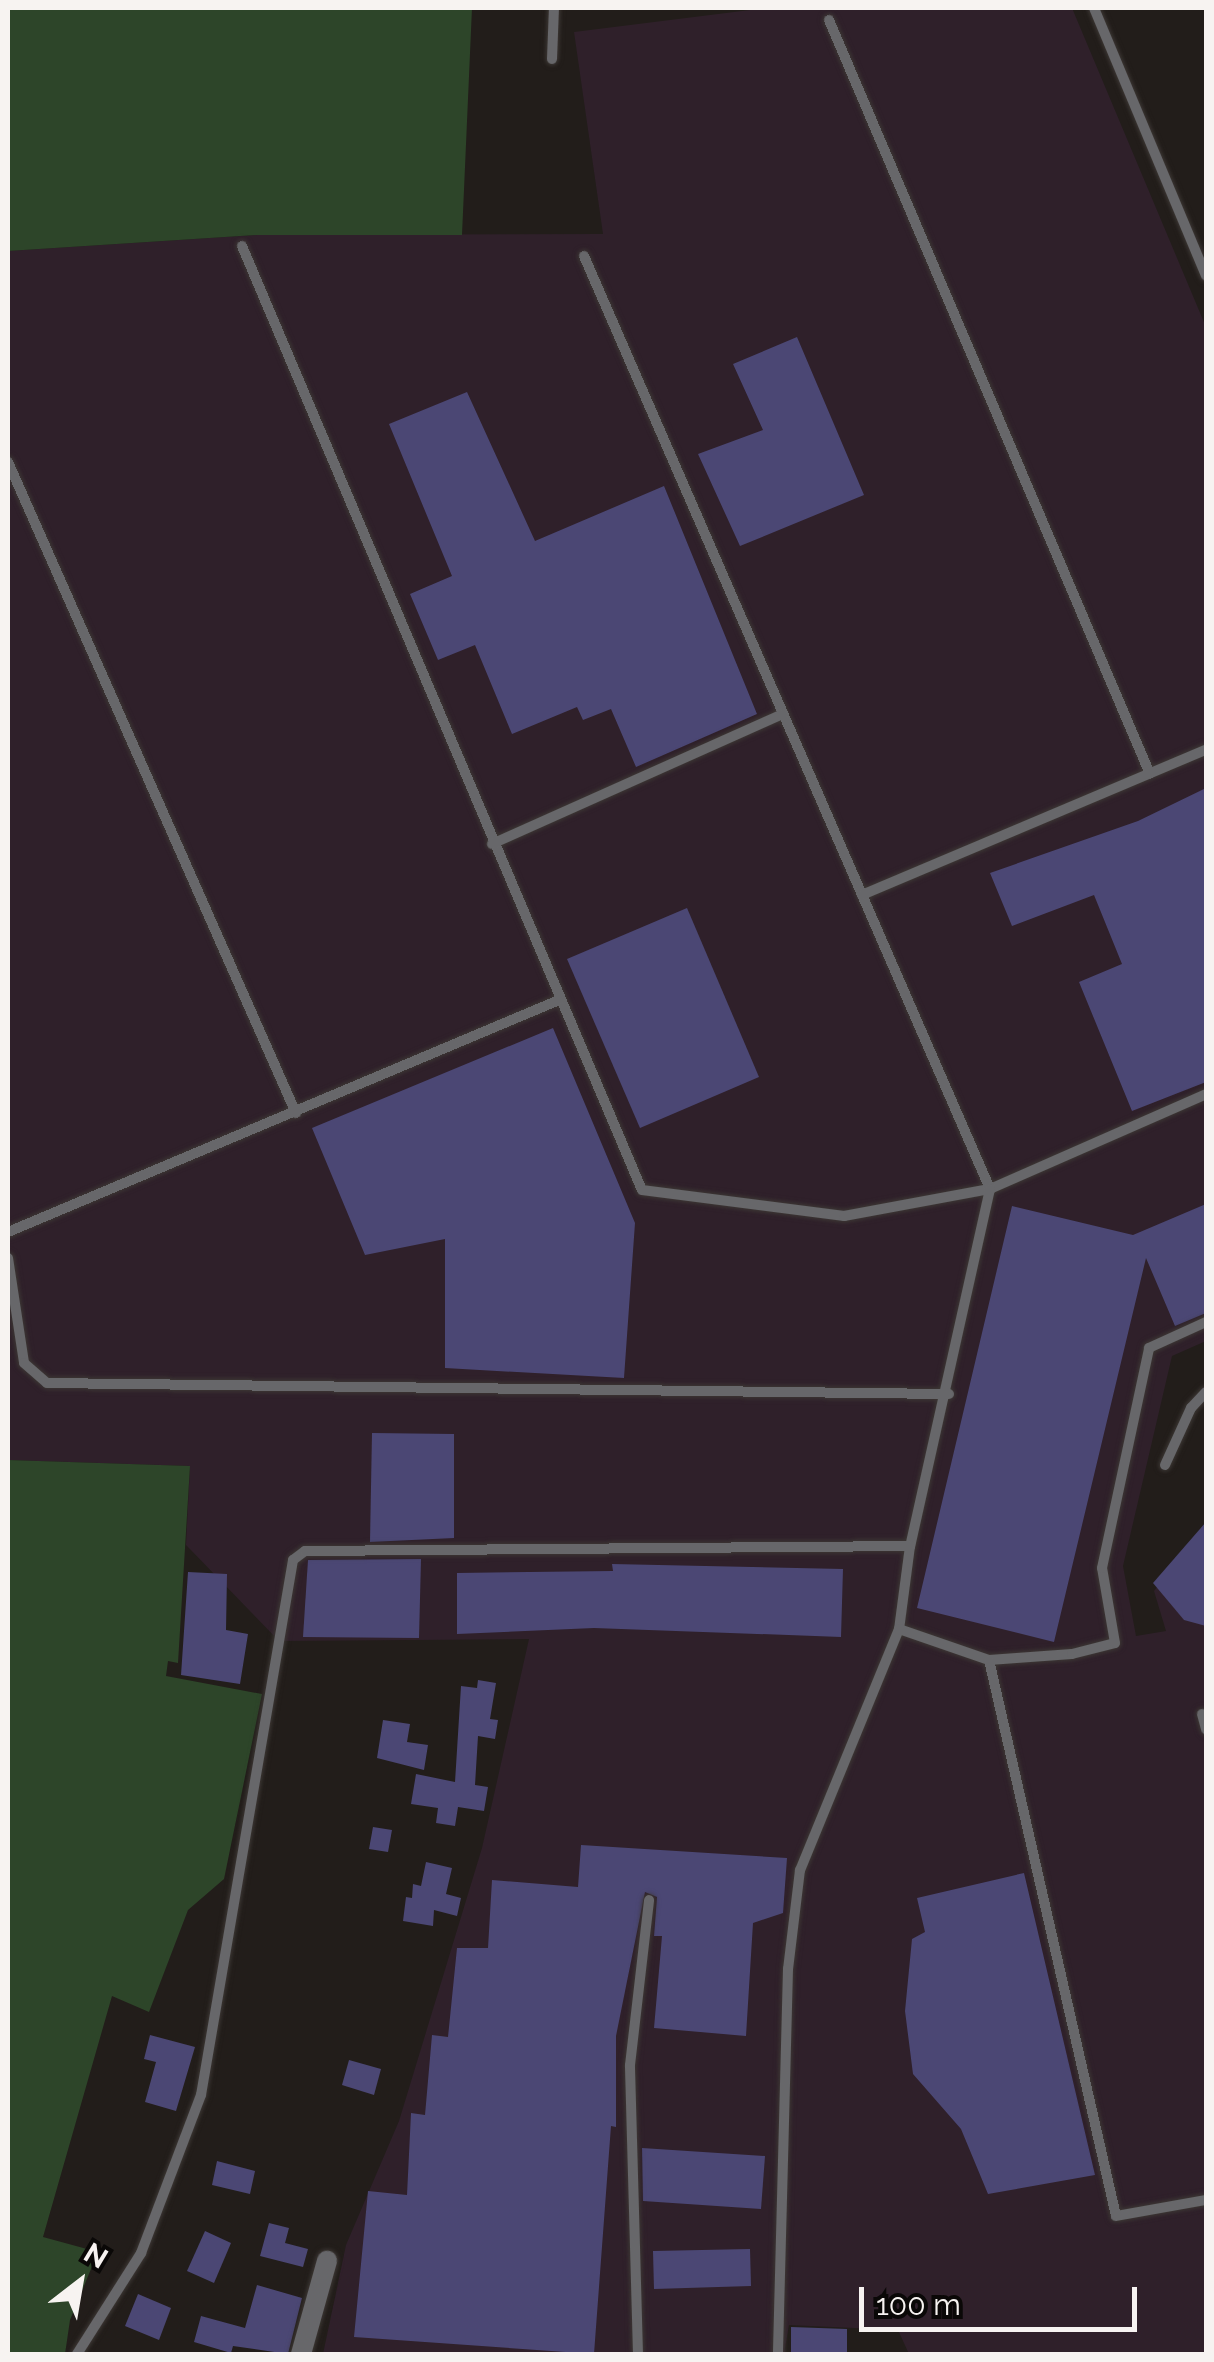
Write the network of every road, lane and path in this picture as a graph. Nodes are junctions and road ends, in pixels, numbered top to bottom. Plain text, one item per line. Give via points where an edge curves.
1 (554, 8) edge
2 (1094, 8) edge
3 (829, 20) dead end
4 (552, 59) dead end
5 (242, 246) dead end
6 (584, 256) dead end
7 (1206, 276) edge
8 (8, 462) edge
9 (783, 714) junction
10 (1206, 753) edge
11 (1150, 774) junction
12 (492, 844) junction
13 (862, 895) junction
14 (560, 1000) junction
15 (1206, 1094) edge
16 (296, 1113) junction
17 (990, 1189) junction
18 (8, 1232) edge
19 (8, 1258) edge
20 (1206, 1322) edge
21 (1206, 1392) edge
22 (948, 1394) junction
23 (1165, 1465) dead end
24 (910, 1546) junction
25 (899, 1630) junction
26 (990, 1660) junction
27 (1202, 1714) dead end
28 (1206, 1730) edge
29 (649, 1900) dead end
30 (1206, 2200) edge
31 (327, 2261) dead end
32 (77, 2354) edge
33 (301, 2354) edge
34 (638, 2354) edge
35 (778, 2354) edge

1 - 4 lane
2 - 7 lane
3 - 11 lane
5 - 12 lane
6 - 9 lane
8 - 16 lane
9 - 12 lane
9 - 13 lane
10 - 11 lane
11 - 13 lane
12 - 14 lane
13 - 17 lane
14 - 16 lane
14 - 17 lane via 642,1190 844,1216
15 - 17 lane
16 - 18 lane
17 - 22 lane
19 - 22 lane via 24,1363 47,1384
20 - 26 lane via 1148,1348 1102,1568 1115,1643 1072,1654
21 - 23 lane via 1191,1408
22 - 24 lane
24 - 25 lane
24 - 32 lane via 305,1551 293,1560 201,2095 141,2253
25 - 26 lane
25 - 35 lane via 800,1870 788,1970
26 - 30 lane via 1116,2216
27 - 28 lane
29 - 34 lane via 630,2065
31 - 33 street

